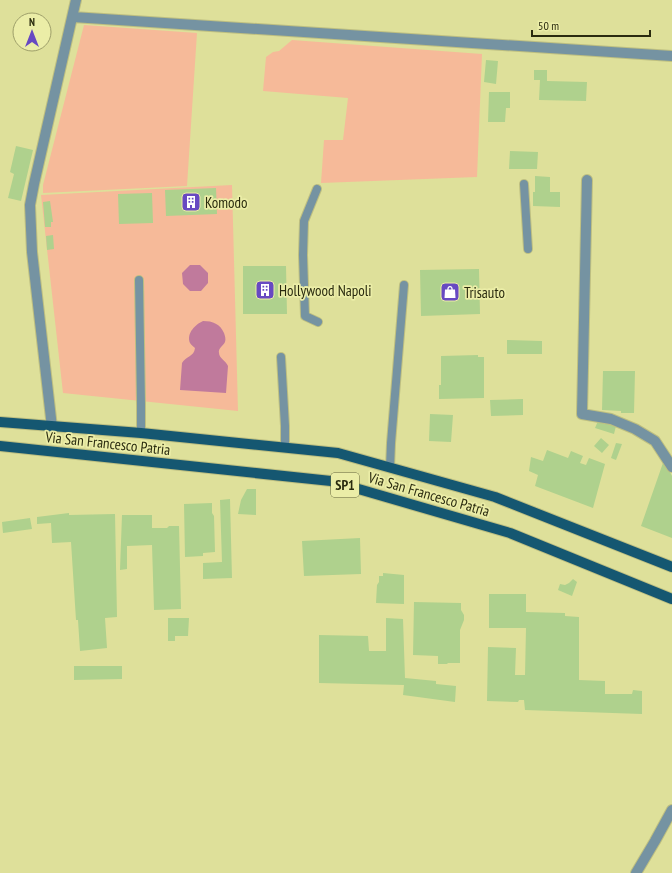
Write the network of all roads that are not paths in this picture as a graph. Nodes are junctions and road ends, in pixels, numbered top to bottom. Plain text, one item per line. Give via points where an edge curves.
1 (76, 0) edge
2 (73, 17) junction
3 (672, 56) edge
4 (587, 180) dead end
5 (524, 184) dead end
6 (317, 189) dead end
7 (528, 249) dead end
8 (139, 280) dead end
9 (404, 285) dead end
10 (318, 322) dead end
11 (281, 357) dead end
12 (0, 422) edge
13 (52, 427) junction
14 (141, 433) junction
15 (0, 446) edge
16 (285, 448) junction
17 (672, 467) edge
18 (390, 468) junction
19 (672, 566) edge
20 (672, 599) edge
21 (672, 810) edge
22 (636, 873) edge

1 - 2 street
2 - 3 street
2 - 13 street via 30,205 32,252
4 - 17 street via 582,414 611,419 655,441
5 - 7 lane
6 - 10 lane via 304,221 303,255 305,316
8 - 14 lane
9 - 18 lane
11 - 16 lane
12 - 13 main road, Via San Francesco Patria / SP1
13 - 14 main road, Via San Francesco Patria / SP1
14 - 16 main road, Via San Francesco Patria / SP1
15 - 20 main road, Via San Francesco Patria / SP1 via 331,481 510,533
16 - 18 main road, Via San Francesco Patria / SP1 via 338,453
18 - 19 main road, Via San Francesco Patria / SP1 via 495,497
21 - 22 street

